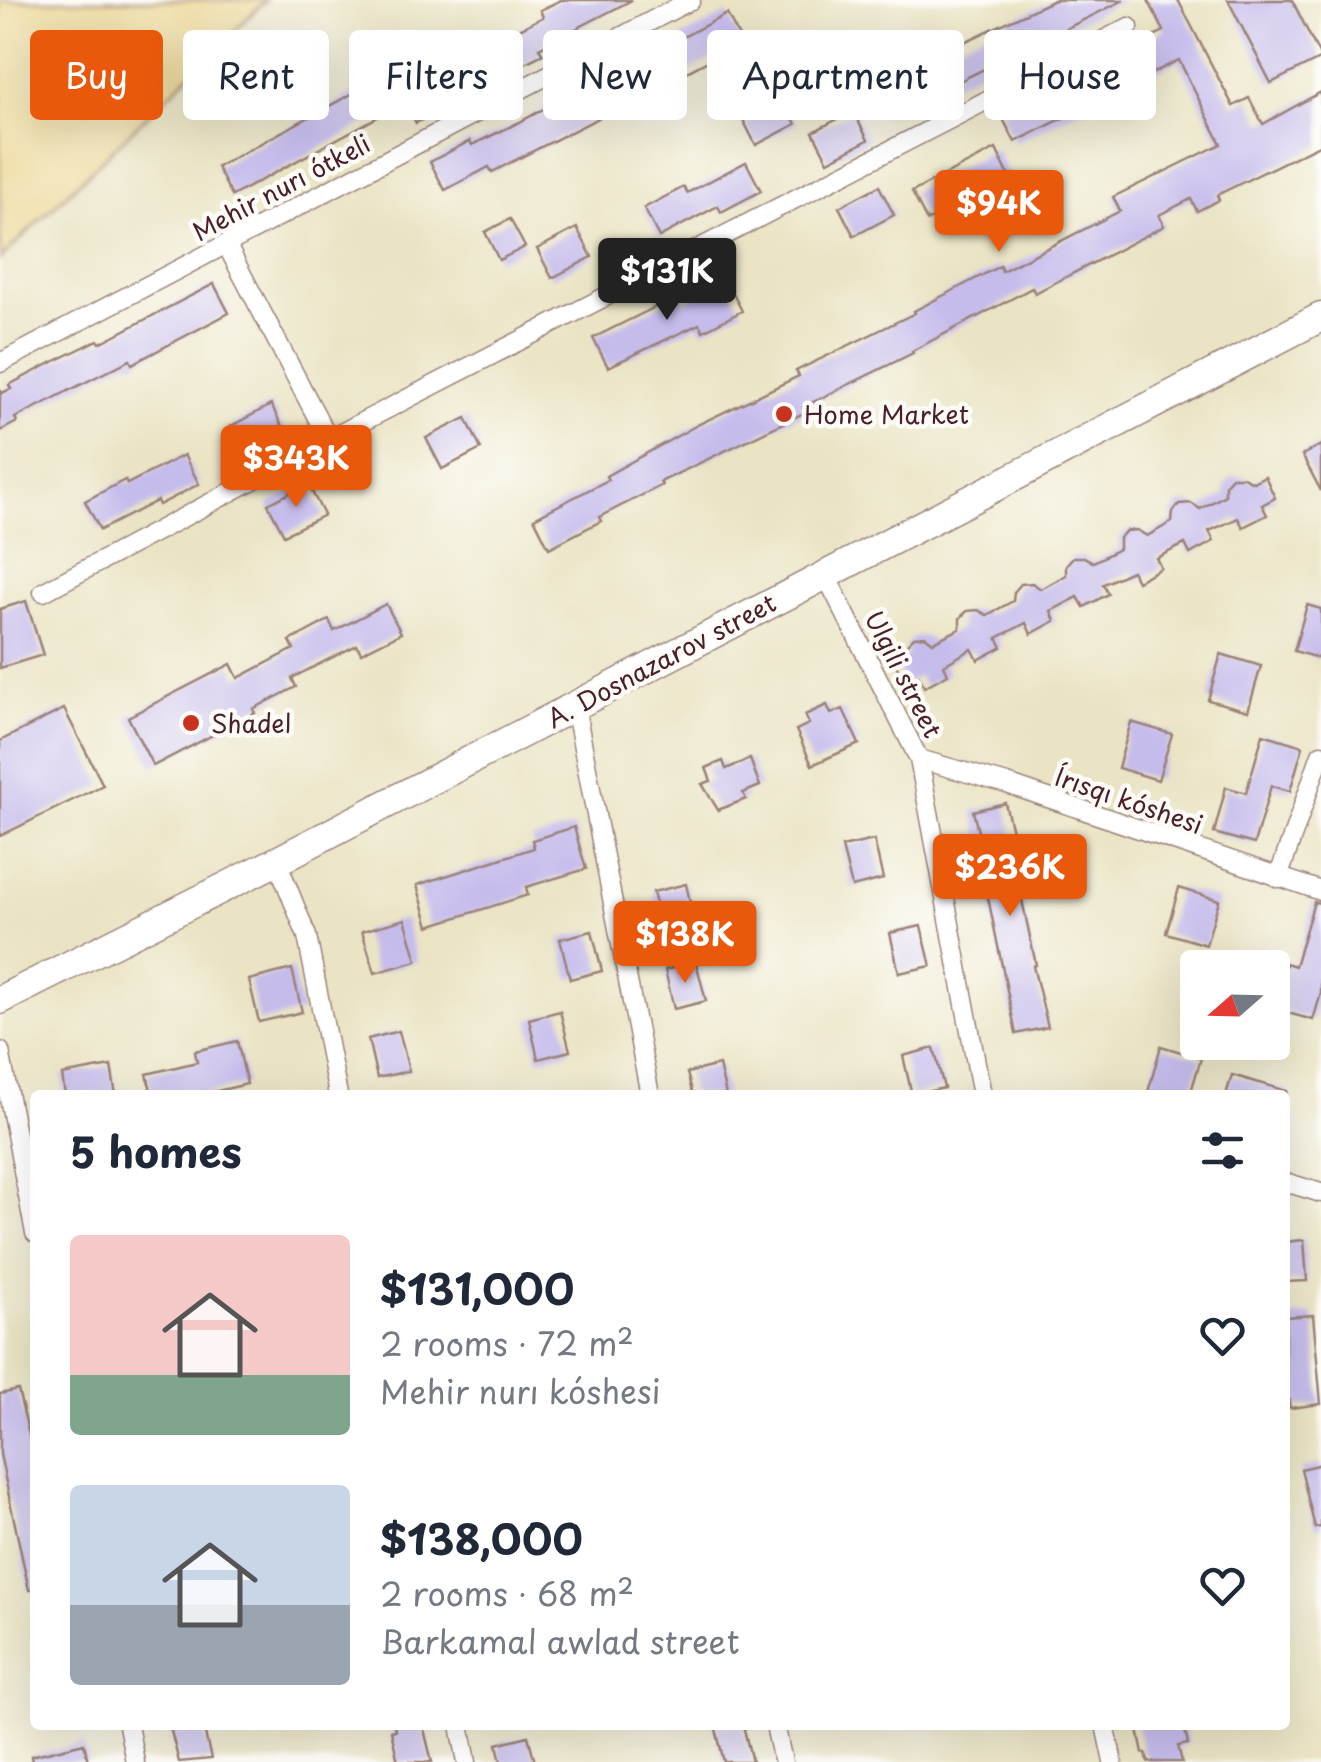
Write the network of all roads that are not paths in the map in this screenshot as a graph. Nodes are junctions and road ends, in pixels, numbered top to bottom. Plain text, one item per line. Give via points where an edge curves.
1 (691, 0) edge
2 (1129, 28) dead end
3 (226, 244) junction
4 (1321, 317) edge
5 (0, 364) edge
6 (329, 440) junction
7 (825, 574) junction
8 (44, 592) dead end
9 (575, 706) junction
10 (1321, 754) edge
11 (919, 759) junction
12 (276, 861) junction
13 (1278, 878) junction
14 (1321, 891) edge
15 (0, 1000) edge
16 (0, 1051) edge
17 (337, 1090) edge
18 (649, 1090) edge
19 (982, 1090) edge
20 (1290, 1183) edge
21 (1321, 1192) edge
22 (30, 1207) edge
23 (129, 1730) edge
24 (461, 1730) edge
25 (777, 1730) edge
26 (1107, 1730) edge
27 (135, 1762) edge
28 (467, 1762) edge
29 (783, 1762) edge
30 (1113, 1762) edge

1 - 3 street, Mehir nurı ótkeli
2 - 6 street
3 - 5 street, Mehir nurı ótkeli
3 - 6 street
4 - 7 main road, A. Dosnazarov street
6 - 8 street
7 - 9 main road, A. Dosnazarov street
7 - 11 street, Ulgili street
9 - 12 main road, A. Dosnazarov street
9 - 18 street
10 - 13 street
11 - 13 street, Írısqı kóshesi
11 - 19 street, Ulgili street
12 - 15 main road, A. Dosnazarov street
12 - 17 street via 307,936
13 - 14 street, Írısqı kóshesi
16 - 22 street
20 - 21 street
23 - 27 street
24 - 28 street
25 - 29 street
26 - 30 street

